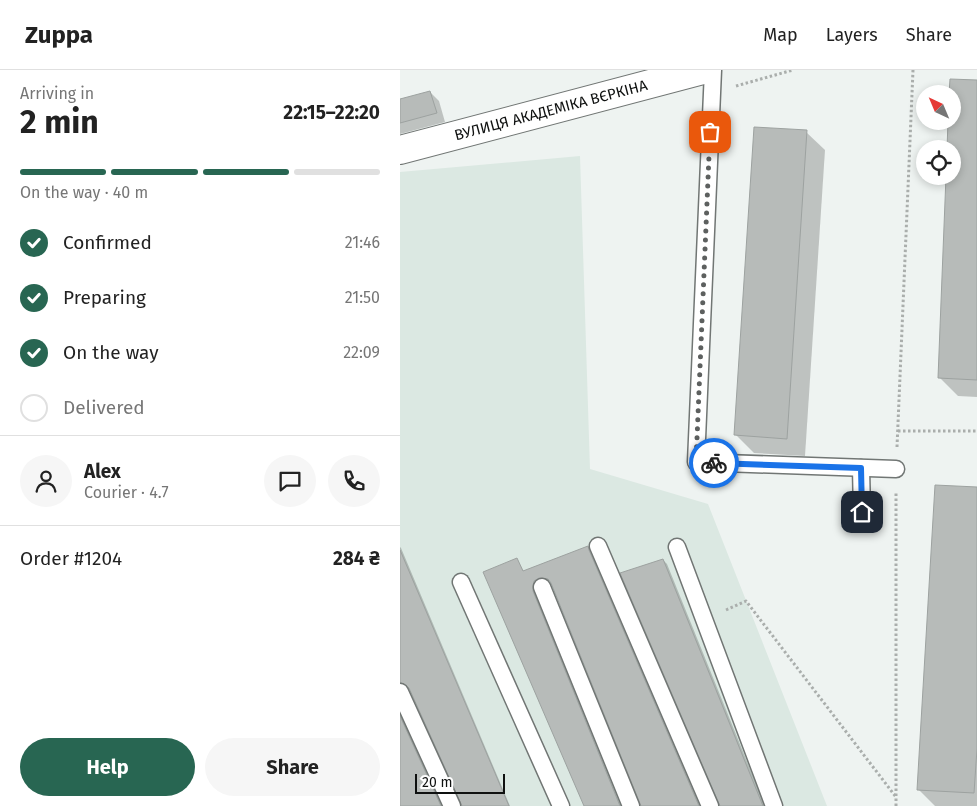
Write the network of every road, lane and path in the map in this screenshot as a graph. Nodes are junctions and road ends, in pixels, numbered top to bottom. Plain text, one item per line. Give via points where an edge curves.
1 (713, 70) edge
2 (793, 70) edge
3 (913, 70) edge
4 (707, 81) edge
5 (400, 150) edge
6 (898, 431) junction
7 (977, 431) edge
8 (861, 468) junction
9 (896, 469) junction
10 (862, 512) dead end
11 (598, 546) dead end
12 (677, 547) dead end
13 (461, 582) dead end
14 (542, 587) dead end
15 (746, 601) dead end
16 (400, 692) edge
17 (896, 798) junction
18 (452, 806) edge
19 (561, 806) edge
20 (631, 806) edge
21 (710, 806) edge
22 (774, 806) edge
23 (896, 806) edge

1 - 4 lane
2 - 4 path
3 - 6 path
4 - 5 street, ВУЛИЦЯ АКАДЕМІКА ВЄРКІНА
4 - 8 lane via 696,462
6 - 7 path
6 - 9 path
8 - 9 lane
8 - 10 lane
9 - 17 path
11 - 21 lane
12 - 22 lane
13 - 19 lane
14 - 20 lane
15 - 17 path
16 - 18 lane
17 - 23 path

